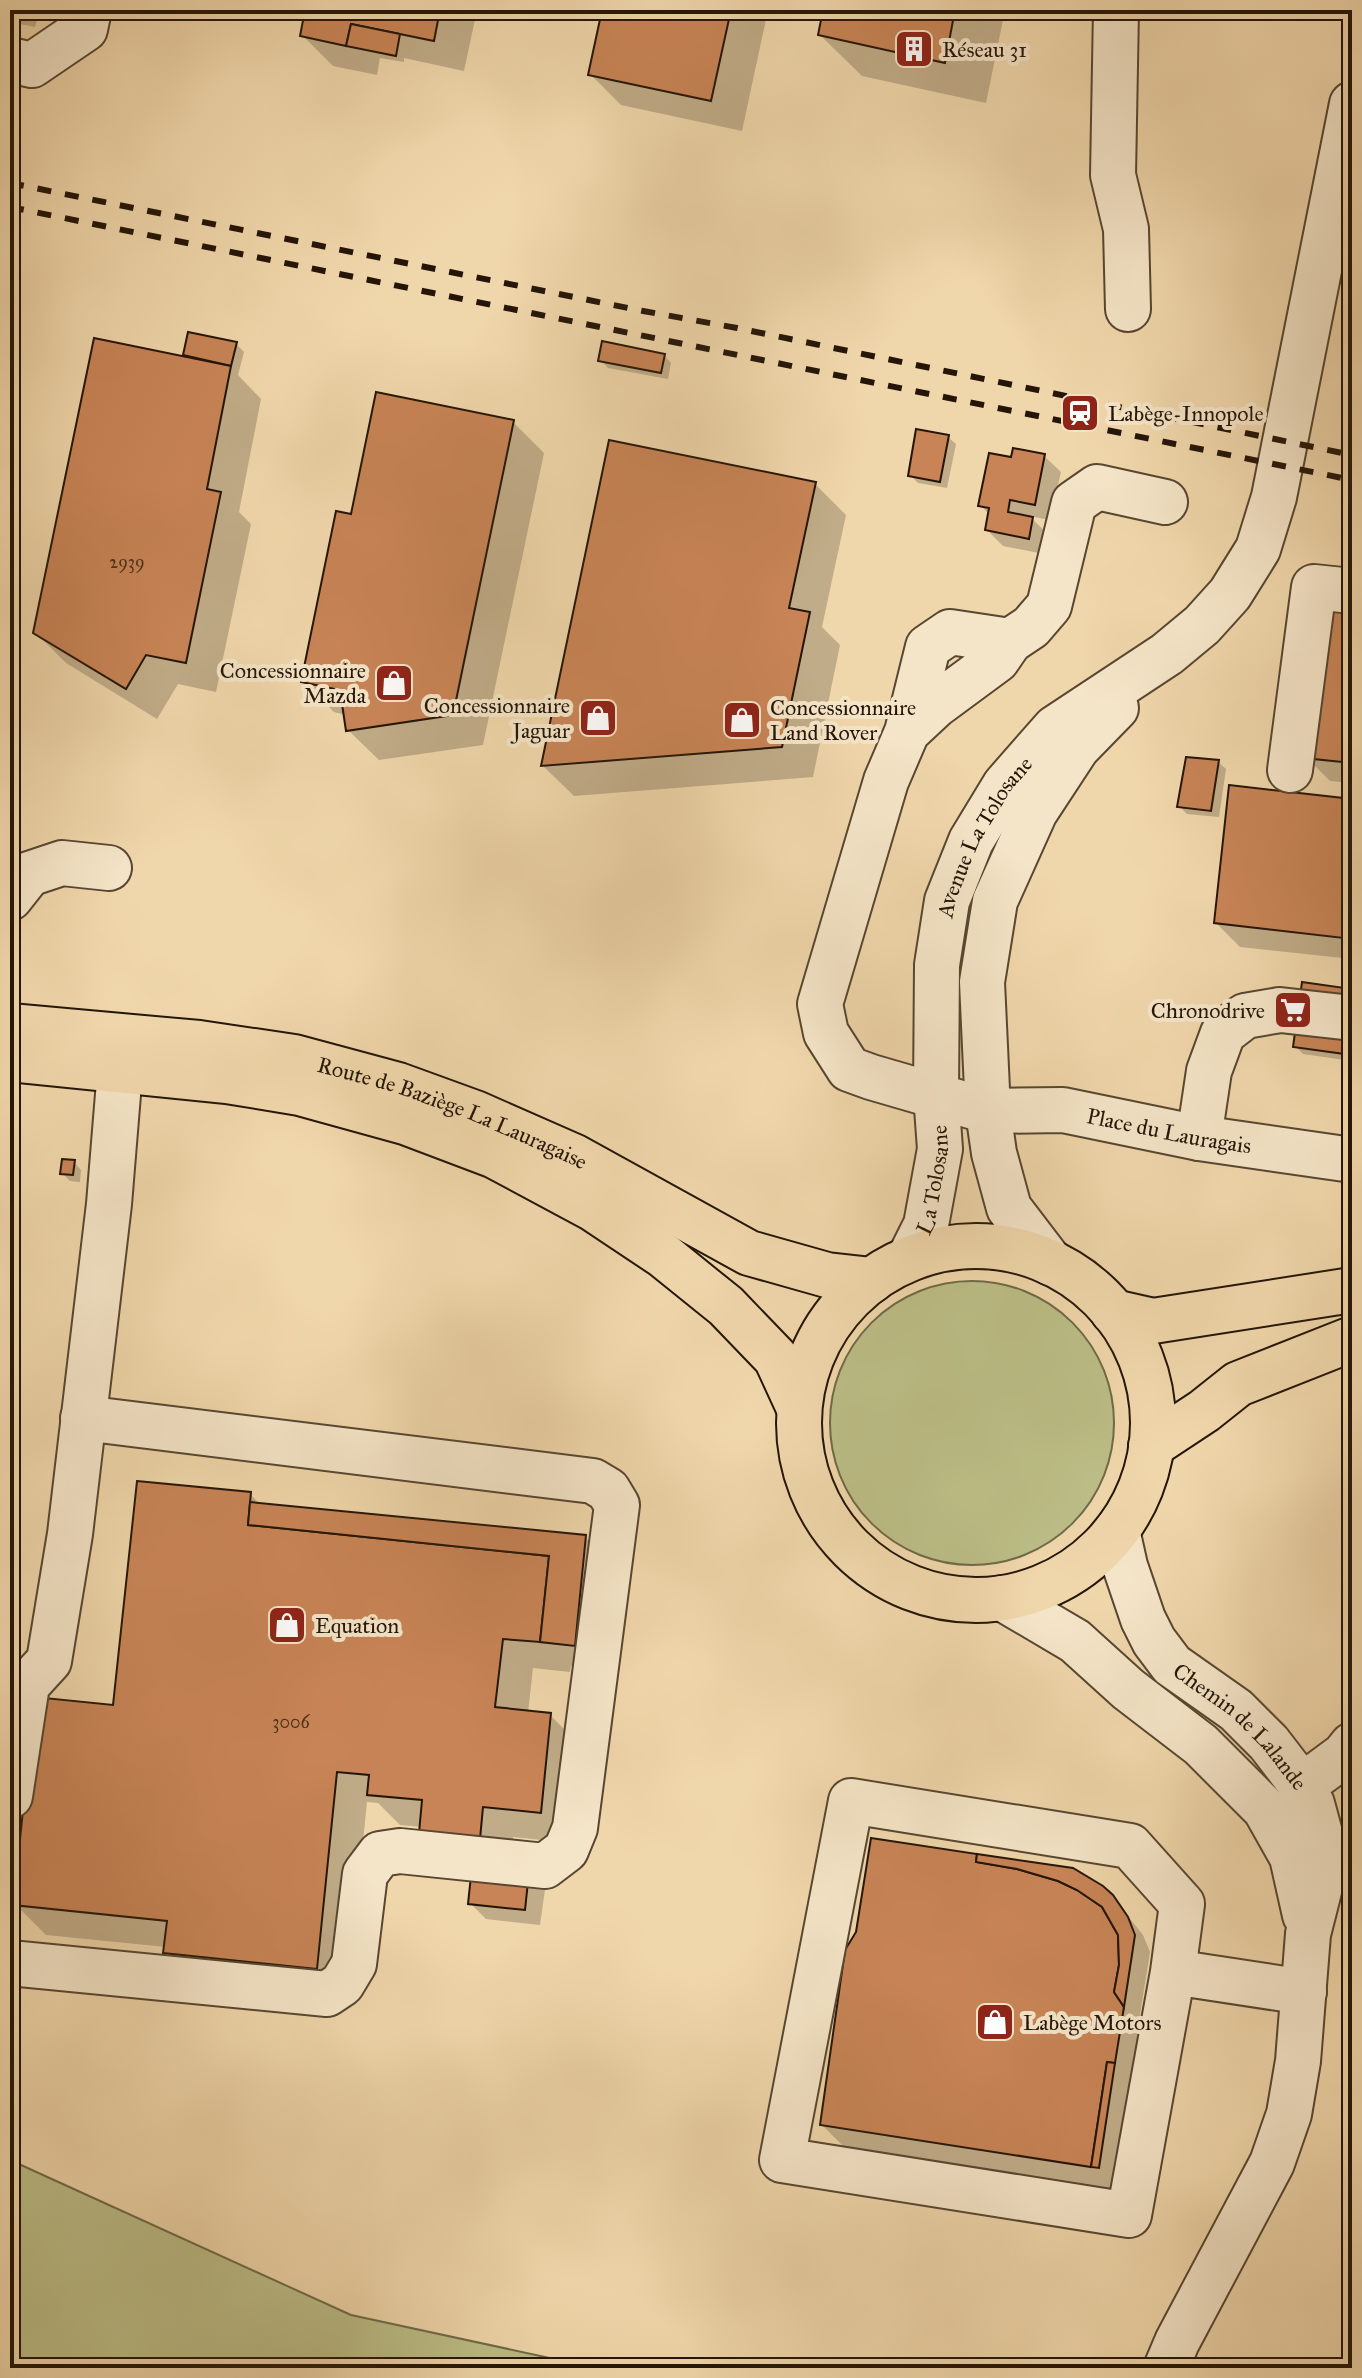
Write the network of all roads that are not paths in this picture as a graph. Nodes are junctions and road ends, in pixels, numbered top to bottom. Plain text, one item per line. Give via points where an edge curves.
1 (89, 10) edge
2 (1116, 10) edge
3 (10, 60) edge
4 (1352, 104) edge
5 (1128, 309) dead end
6 (1165, 502) dead end
7 (1352, 591) edge
8 (1167, 654) junction
9 (1290, 770) dead end
10 (109, 868) dead end
11 (10, 898) edge
12 (1352, 1018) edge
13 (10, 1026) edge
14 (10, 1059) edge
15 (120, 1070) junction
16 (936, 1094) junction
17 (988, 1111) junction
18 (1199, 1138) junction
19 (1352, 1160) edge
20 (1051, 1263) junction
21 (890, 1270) junction
22 (1352, 1290) edge
23 (1113, 1312) junction
24 (1352, 1339) edge
25 (799, 1408) junction
26 (83, 1418) junction
27 (1151, 1446) junction
28 (1117, 1530) junction
29 (1002, 1598) junction
30 (1352, 1745) edge
31 (10, 1796) edge
32 (1324, 1805) edge
33 (1265, 1809) junction
34 (1308, 1934) junction
35 (10, 1963) edge
36 (1173, 1972) junction
37 (1304, 1992) junction
38 (1166, 2368) edge

1 - 3 street via 85,29 32,65
2 - 5 street via 1113,175 1126,229
4 - 8 street, Avenue La Tolosane via 1274,497 1258,549 1230,594
6 - 16 street, Place du Lauragais via 1097,487 1074,503 1049,606 997,660 907,732 886,781 820,1004 826,1033 849,1069
7 - 9 street via 1314,587
8 - 16 street, Avenue La Tolosane via 1055,728 1005,785 971,841 947,901 937,965
8 - 17 street, Avenue La Tolosane via 1077,748 1035,812 995,901 982,982
10 - 11 street via 62,863 29,874
12 - 18 street via 1280,1010 1245,1016 1223,1033 1209,1071
13 - 21 main road, Route de Baziège La Lauragaise via 294,1057 398,1085 575,1157 749,1253 827,1275
14 - 15 main road, Route de Baziège La Lauragaise
15 - 25 main road, Route de Baziège La Lauragaise via 300,1093 405,1122 495,1156 592,1208 726,1306 776,1358
15 - 26 street
16 - 17 street, Place du Lauragais
16 - 21 street, La Tolosane via 940,1149 926,1225
17 - 18 street, Place du Lauragais via 1063,1110
17 - 20 street via 1009,1208
18 - 19 street, Place du Lauragais
20 - 21 main road via 1016,1251 980,1247 944,1249
20 - 23 main road via 1085,1283
21 - 25 main road via 844,1305 822,1336 806,1370
22 - 23 main road via 1153,1321
23 - 27 main road via 1133,1341 1146,1374
24 - 27 main road via 1238,1384
25 - 29 main road via 800,1448 809,1487 828,1522 854,1553 886,1577 923,1593 962,1600
26 - 31 street via 49,1661 27,1685
26 - 35 street via 593,1481 608,1490 617,1505 575,1828 566,1850 545,1866 400,1851 380,1854 365,1874 354,1964 342,1984 327,1994
27 - 28 main road via 1145,1476
28 - 29 main road via 1066,1575
28 - 32 street, Chemin de Lalande via 1143,1619 1172,1665 1236,1710
29 - 33 street, Chemin de Lalande via 1075,1641 1201,1745
30 - 32 street
32 - 33 street
32 - 34 street, Chemin de Lalande via 1321,1883
33 - 34 street, Chemin de Lalande via 1292,1857
34 - 37 street, Chemin de Lalande
36 - 36 street via 1182,1904 1130,1846 851,1801 782,2160 1129,2215
36 - 37 street
37 - 38 street, Chemin de Lalande via 1289,2114 1272,2163

